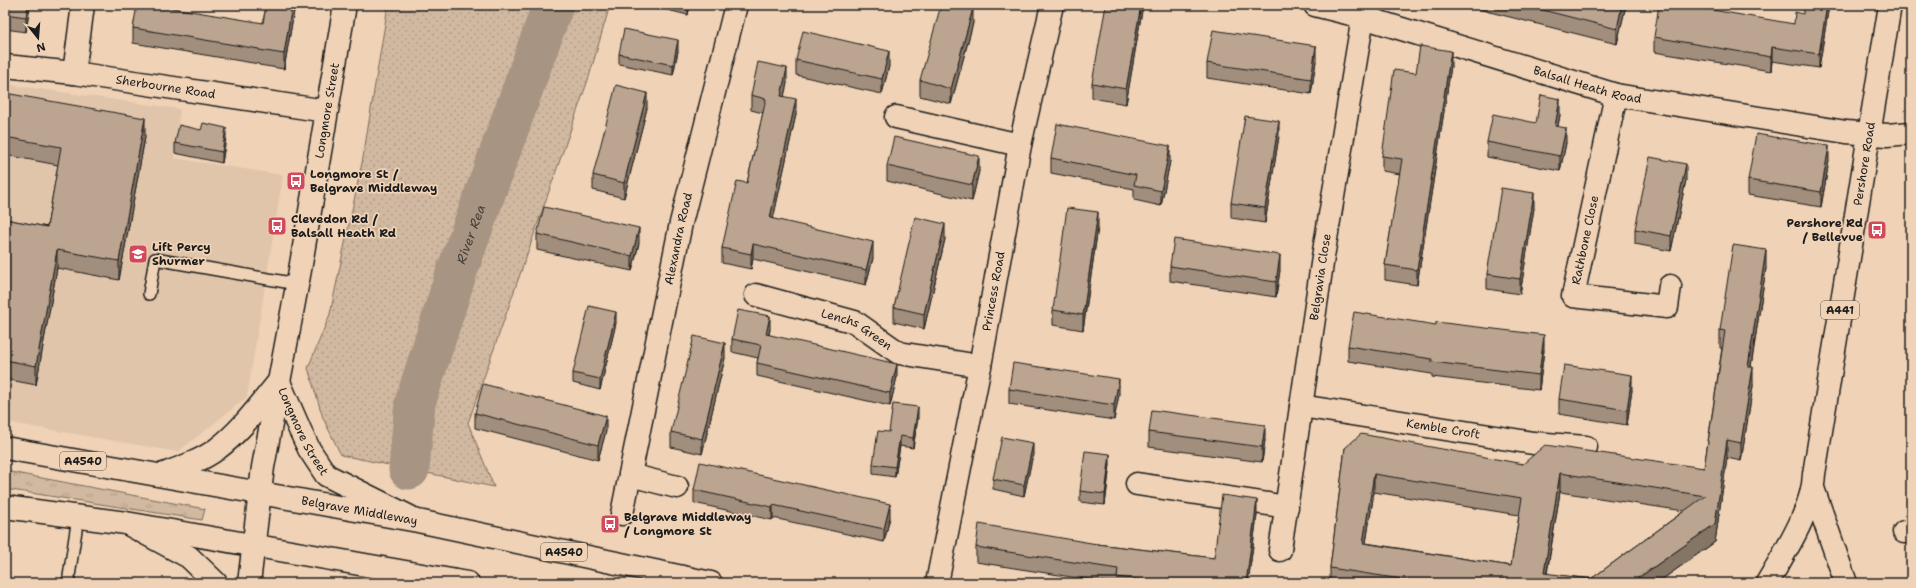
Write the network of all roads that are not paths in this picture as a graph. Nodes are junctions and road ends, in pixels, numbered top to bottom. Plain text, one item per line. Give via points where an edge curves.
1 (83, 5) edge
2 (345, 5) edge
3 (736, 5) edge
4 (1052, 5) edge
5 (1315, 5) edge
6 (1890, 5) edge
7 (1364, 11) edge
8 (5, 66) edge
9 (74, 73) junction
10 (1616, 95) junction
11 (326, 112) junction
12 (896, 117) dead end
13 (1868, 133) junction
14 (1911, 133) edge
15 (1020, 145) junction
16 (297, 284) junction
17 (1670, 286) dead end
18 (149, 294) dead end
19 (756, 295) dead end
20 (980, 366) junction
21 (279, 382) junction
22 (1301, 406) junction
23 (1586, 447) dead end
24 (5, 448) edge
25 (162, 475) junction
26 (630, 475) junction
27 (1137, 484) dead end
28 (677, 487) dead end
29 (1813, 488) junction
30 (260, 492) junction
31 (5, 507) edge
32 (1287, 507) junction
33 (622, 514) dead end
34 (78, 517) junction
35 (418, 521) junction
36 (126, 523) junction
37 (255, 546) junction
38 (1280, 550) dead end
39 (938, 578) dead end
40 (68, 583) edge
41 (216, 583) edge
42 (249, 583) edge
43 (468, 583) edge
44 (711, 583) edge
45 (1767, 583) edge
46 (1846, 583) edge

1 - 9 main road
2 - 11 main road, Longmore Street
3 - 26 main road, Alexandra Road via 681,223
4 - 15 main road, Princess Road
5 - 7 main road, Balsall Heath Road
6 - 13 main road, Pershore Road / A441
7 - 10 main road, Balsall Heath Road
7 - 22 main road, Belgravia Close
8 - 9 main road, Sherbourne Road
9 - 11 main road, Sherbourne Road
10 - 13 main road, Balsall Heath Road via 1846,132
10 - 17 main road, Rathbone Close via 1573,296 1667,307
11 - 16 main road, Longmore Street
12 - 15 main road
13 - 14 main road, Balsall Heath Road
13 - 29 main road, Pershore Road / A441
15 - 20 main road, Princess Road
16 - 18 lane via 155,259
16 - 21 main road, Longmore Street
19 - 20 main road, Lenchs Green via 855,322 899,352
20 - 39 main road, Princess Road
21 - 25 main road, Longmore Street via 242,427 216,450
21 - 30 main road, Longmore Street
21 - 35 main road, Longmore Street via 306,443 326,475
22 - 23 main road, Kemble Croft via 1533,443
22 - 32 main road, Belgravia Close
24 - 25 main road, Belgrave Middleway / A4540
25 - 30 main road, Belgrave Middleway / A4540
26 - 28 main road
26 - 33 main road, Alexandra Road
27 - 32 main road
29 - 45 main road, Pershore Road / A441 via 1799,523
29 - 46 main road, Pershore Road / A441
30 - 35 main road, Belgrave Middleway / A4540
30 - 37 main road, Longmore Street
31 - 34 main road
32 - 38 main road, Belgravia Close
34 - 36 main road
34 - 40 lane
35 - 44 main road, Belgrave Middleway / A4540
36 - 37 main road
36 - 41 main road via 190,557
37 - 42 main road, Longmore Street
37 - 43 main road

